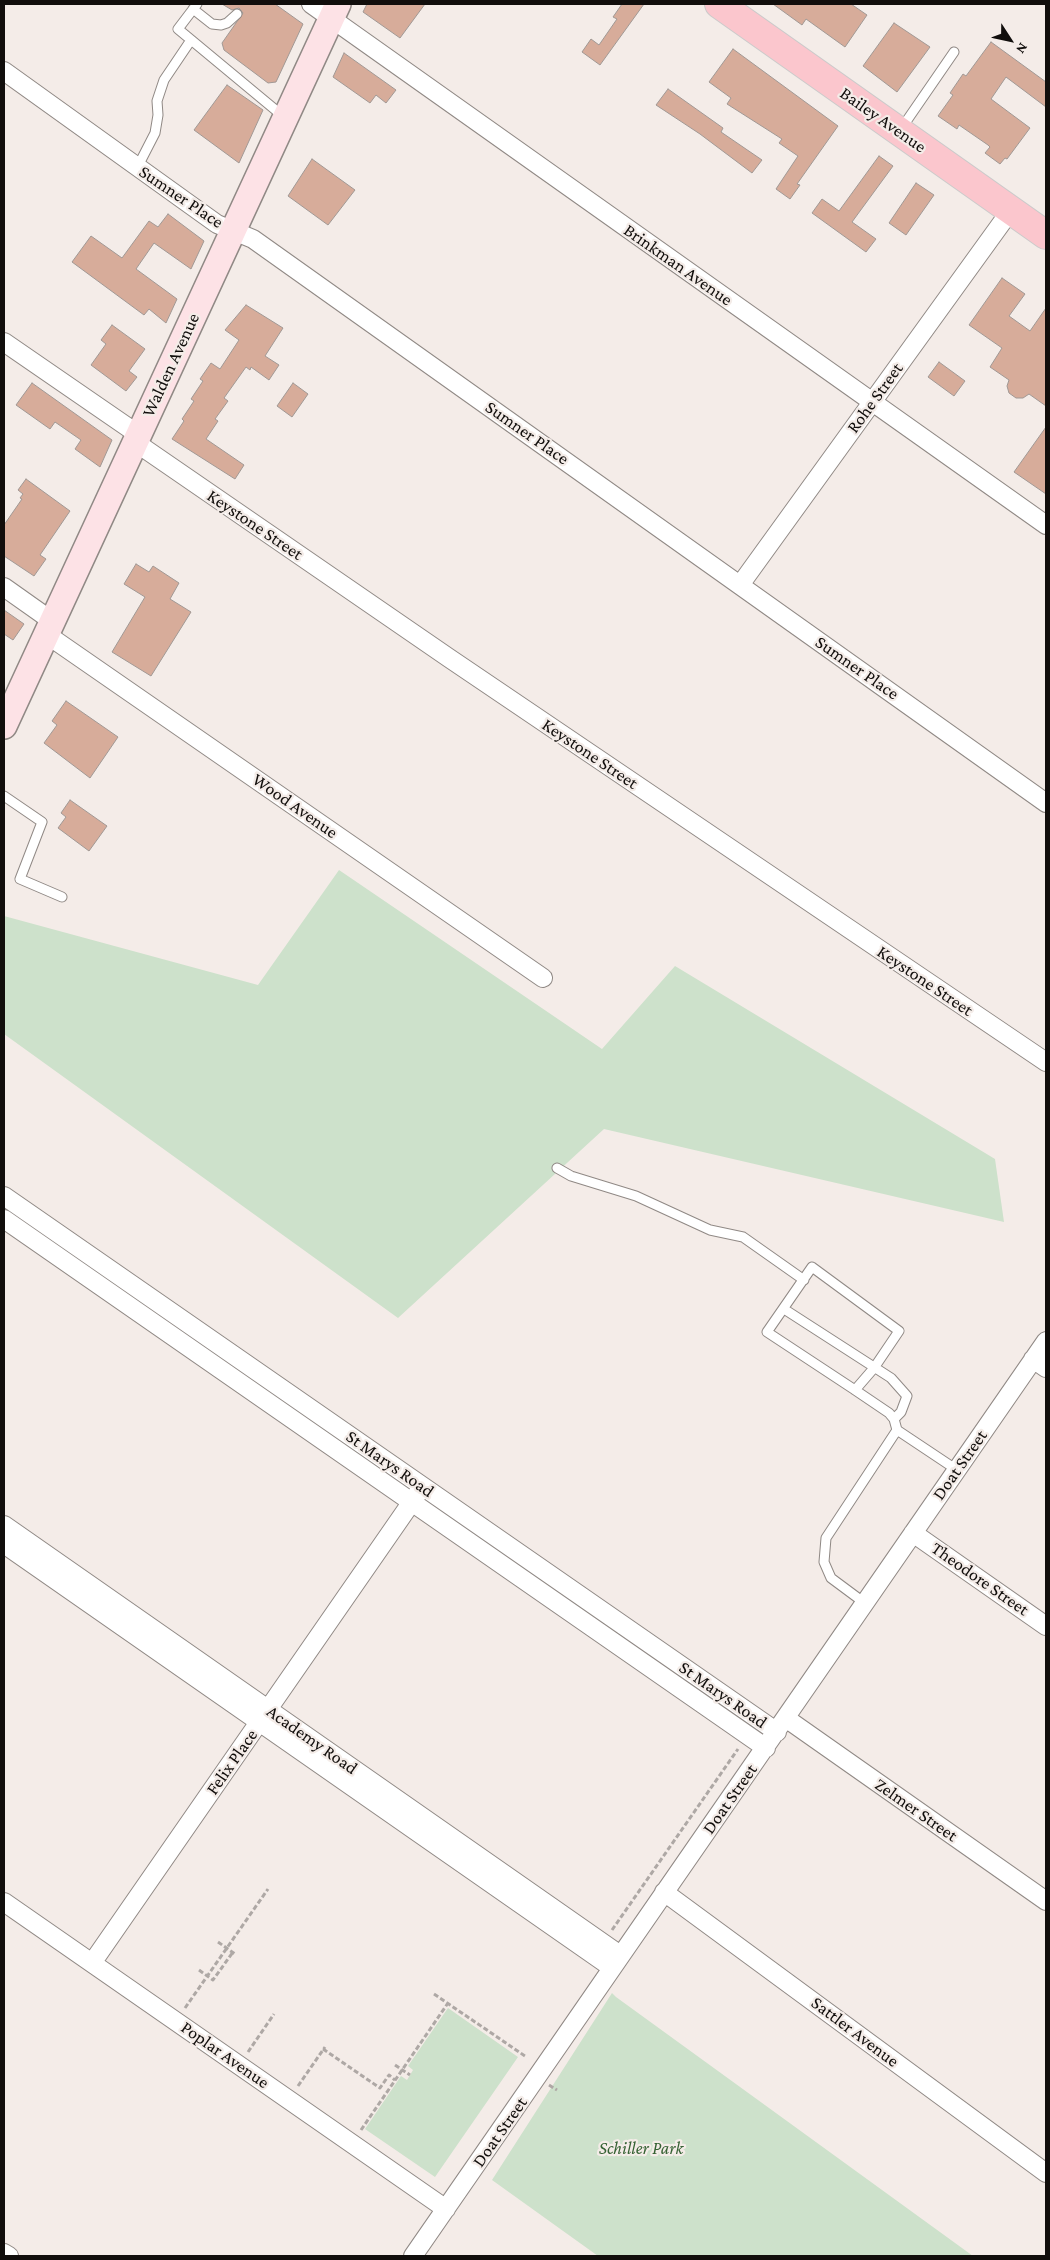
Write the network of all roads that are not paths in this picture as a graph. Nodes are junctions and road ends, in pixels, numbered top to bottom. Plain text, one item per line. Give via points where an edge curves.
1 (311, 4) edge
2 (719, 4) edge
3 (195, 7) edge
4 (334, 11) edge
5 (237, 14) dead end
6 (191, 40) junction
7 (954, 52) dead end
8 (4, 70) edge
9 (285, 118) junction
10 (899, 131) junction
11 (137, 168) junction
12 (1011, 210) junction
13 (234, 231) junction
14 (1046, 235) edge
15 (4, 342) edge
16 (872, 402) junction
17 (137, 439) junction
18 (1046, 525) edge
19 (740, 585) junction
20 (4, 587) edge
21 (49, 628) junction
22 (4, 726) edge
23 (4, 796) edge
24 (1046, 803) edge
25 (62, 897) dead end
26 (543, 978) dead end
27 (1046, 1062) edge
28 (557, 1168) dead end
29 (4, 1196) edge
30 (4, 1219) edge
31 (48, 1226) junction
32 (37, 1242) junction
33 (804, 1280) junction
34 (784, 1309) junction
35 (1046, 1341) edge
36 (1040, 1364) edge
37 (874, 1368) junction
38 (260, 1374) junction
39 (249, 1389) junction
40 (855, 1390) junction
41 (894, 1419) junction
42 (898, 1430) junction
43 (956, 1470) junction
44 (423, 1486) junction
45 (412, 1502) junction
46 (4, 1526) edge
47 (913, 1533) junction
48 (4, 1544) edge
49 (568, 1587) junction
50 (97, 1600) junction
51 (558, 1603) junction
52 (866, 1604) junction
53 (1046, 1626) edge
54 (264, 1716) junction
55 (782, 1725) junction
56 (766, 1748) junction
57 (664, 1892) junction
58 (1046, 1901) edge
59 (4, 1902) edge
60 (616, 1961) junction
61 (92, 1963) junction
62 (1046, 2173) edge
63 (446, 2209) junction
64 (4, 2253) edge
65 (9, 2256) edge
66 (413, 2256) edge

1 - 4 street, Brinkman Avenue
2 - 10 main road, Bailey Avenue
3 - 5 lane via 212,24 227,23
3 - 6 lane via 178,29
4 - 9 main road, Walden Avenue
4 - 16 street, Brinkman Avenue
6 - 9 lane
6 - 11 lane via 164,80 157,101 155,133
7 - 10 lane
8 - 11 street, Sumner Place
9 - 13 main road, Walden Avenue
10 - 12 main road, Bailey Avenue
11 - 13 street, Sumner Place via 217,224
12 - 14 main road, Bailey Avenue
12 - 16 street, Rohe Street
13 - 17 main road, Walden Avenue
13 - 19 street, Sumner Place via 253,239
15 - 17 street, Keystone Street
16 - 18 street, Brinkman Avenue
16 - 19 street, Rohe Street
17 - 21 main road, Walden Avenue
17 - 27 street, Keystone Street via 458,664
19 - 24 street, Sumner Place
20 - 21 street, Wood Avenue
21 - 22 main road, Walden Avenue
21 - 26 street, Wood Avenue
23 - 25 lane via 42,822 20,879
28 - 33 lane via 571,1176 636,1196 710,1230 743,1237
29 - 31 street, St Marys Road
30 - 32 street, St Marys Road
31 - 32 street
31 - 38 street, St Marys Road
32 - 39 street, St Marys Road
33 - 34 lane
33 - 37 lane via 812,1267 899,1331
34 - 37 lane
34 - 40 lane via 767,1332
35 - 36 street, Doat Street
36 - 43 street, Doat Street
37 - 40 lane
37 - 41 lane via 891,1378 907,1396 901,1412
38 - 39 street
38 - 44 street, St Marys Road
39 - 45 street, St Marys Road
40 - 41 lane
41 - 42 lane
42 - 43 lane
42 - 52 lane via 826,1538 824,1562 831,1578
43 - 47 street, Doat Street
44 - 45 street, Felix Place
44 - 49 street, St Marys Road
45 - 51 street, St Marys Road
45 - 54 street, Felix Place
46 - 50 street, Academy Road
47 - 52 street, Doat Street
47 - 53 street, Theodore Street
48 - 50 street, Academy Road
49 - 51 street
49 - 55 street, St Marys Road
50 - 54 street, Academy Road
51 - 56 street, St Marys Road
52 - 55 street, Doat Street
54 - 60 street, Academy Road
54 - 61 street, Felix Place
55 - 56 street, Doat Street
55 - 58 street, Zelmer Street
56 - 57 street, Doat Street
57 - 60 street, Doat Street
57 - 62 street, Sattler Avenue
59 - 61 street, Poplar Avenue
60 - 63 street, Doat Street
61 - 63 street, Poplar Avenue
63 - 66 street, Doat Street
64 - 65 street

